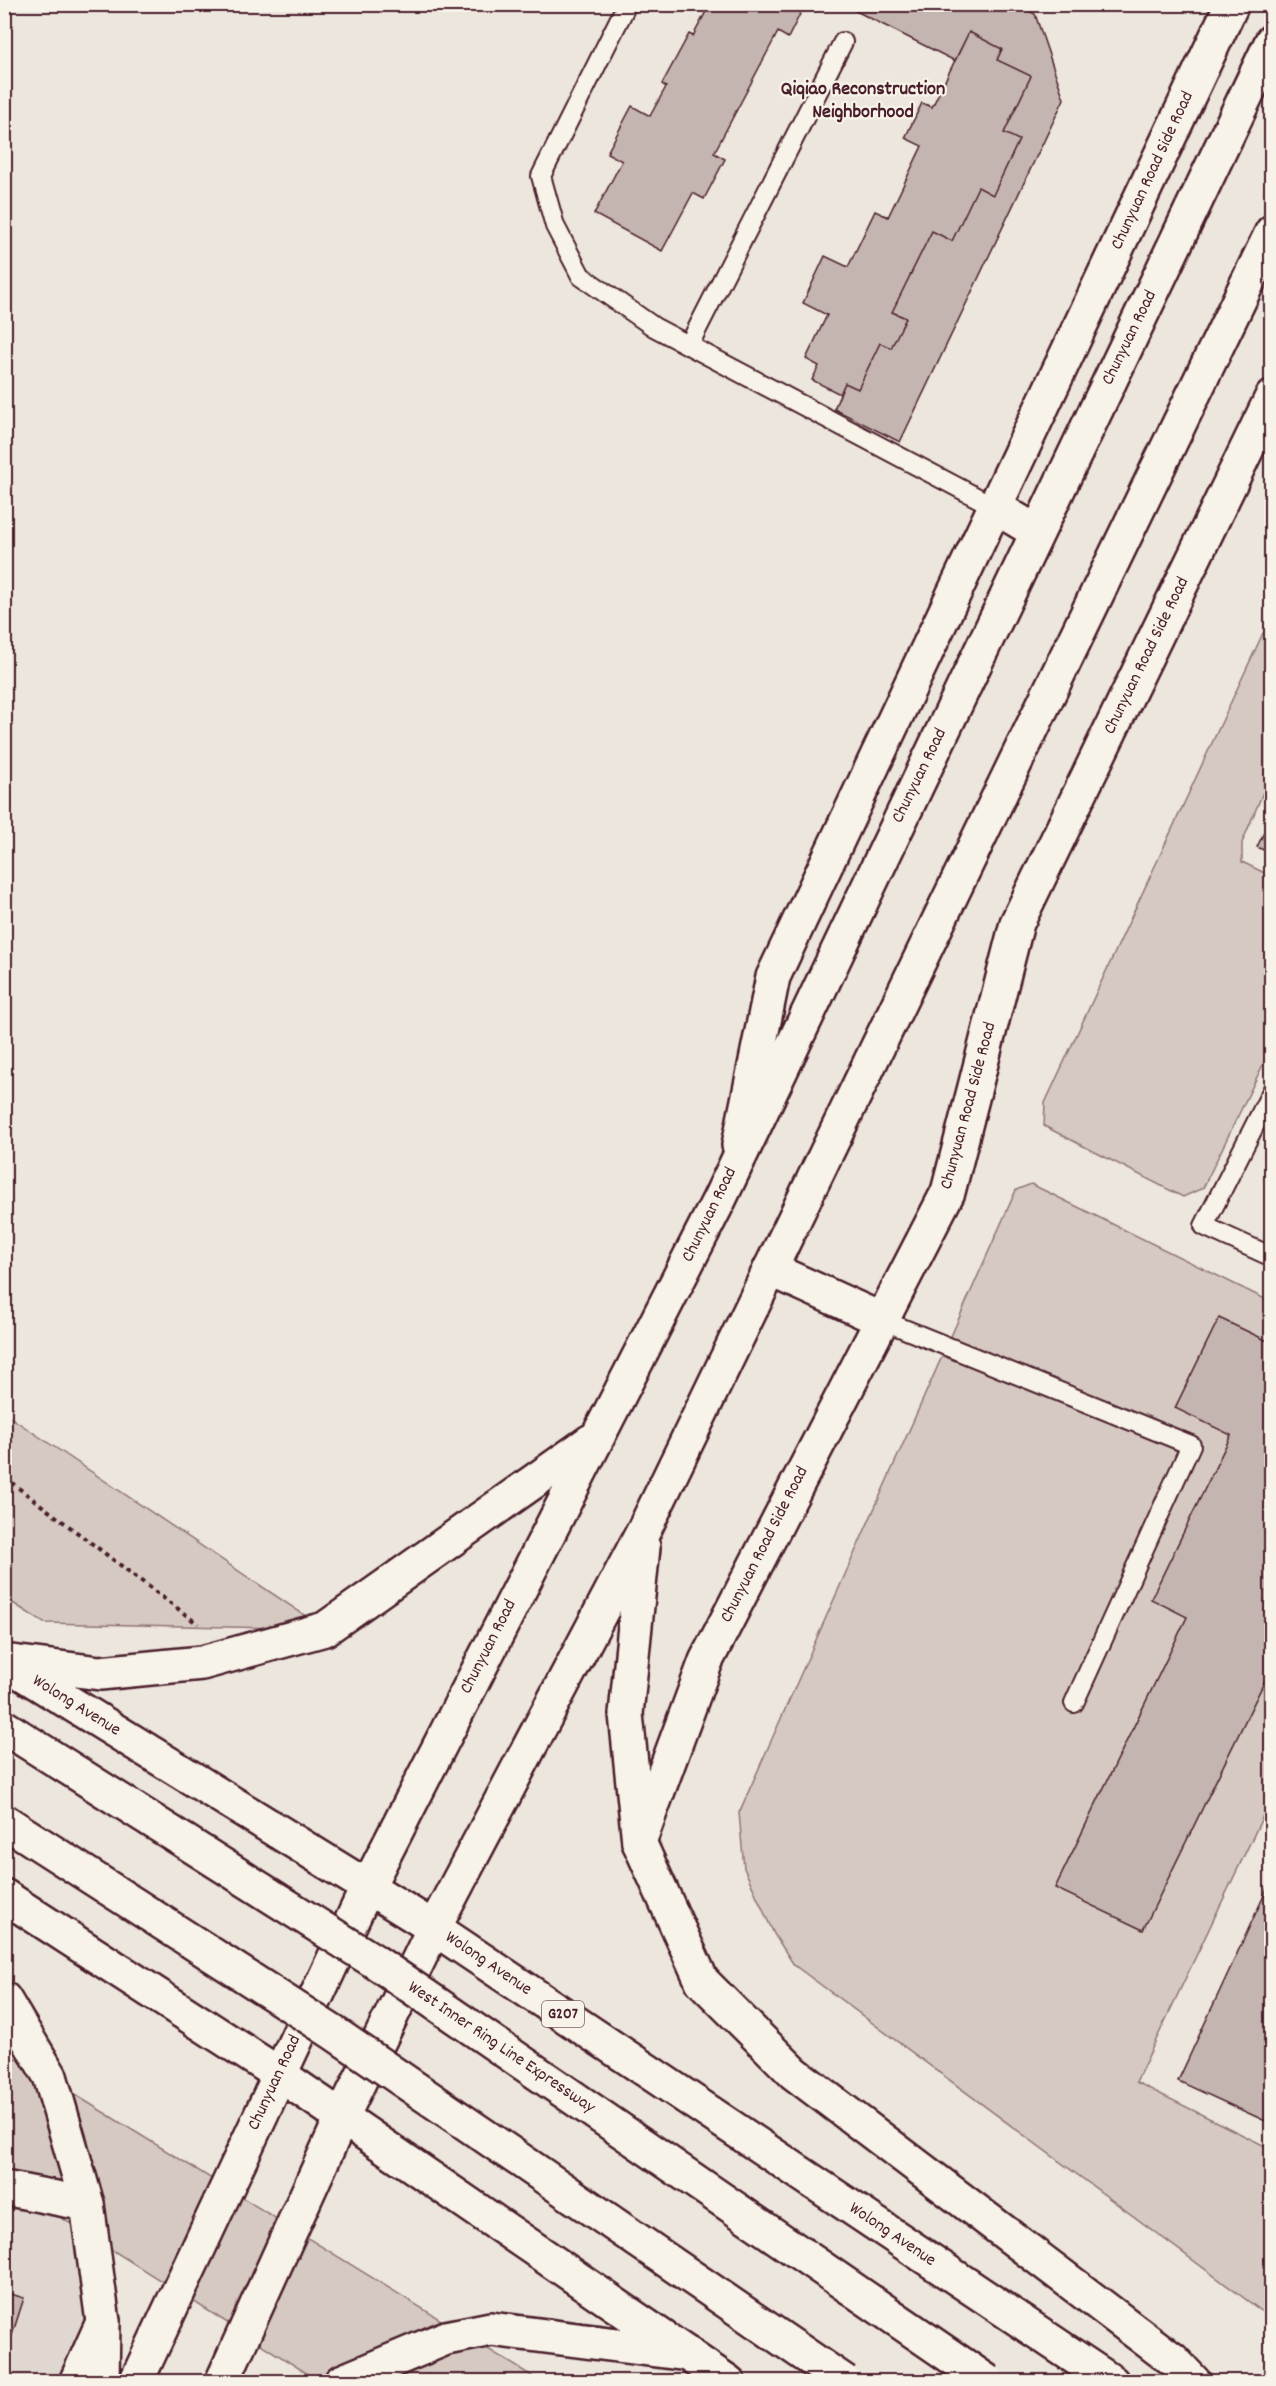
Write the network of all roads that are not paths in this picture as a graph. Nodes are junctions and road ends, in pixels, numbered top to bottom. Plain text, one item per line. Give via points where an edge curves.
1 (627, 4) edge
2 (1232, 4) edge
3 (1272, 41) edge
4 (843, 42) dead end
5 (1272, 232) edge
6 (689, 345) junction
7 (1272, 397) edge
8 (995, 507) junction
9 (1037, 532) junction
10 (1272, 1091) edge
11 (735, 1166) junction
12 (1272, 1257) edge
13 (770, 1269) junction
14 (882, 1320) junction
15 (595, 1438) junction
16 (644, 1530) junction
17 (4, 1661) edge
18 (1074, 1703) dead end
19 (4, 1727) edge
20 (4, 1821) edge
21 (639, 1842) junction
22 (368, 1886) junction
23 (4, 1896) edge
24 (434, 1928) junction
25 (4, 1999) edge
26 (279, 2074) junction
27 (342, 2117) junction
28 (4, 2188) edge
29 (87, 2204) junction
30 (103, 2322) junction
31 (688, 2354) junction
32 (76, 2382) edge
33 (102, 2382) edge
34 (136, 2382) edge
35 (222, 2382) edge
36 (341, 2382) edge
37 (728, 2382) edge
38 (845, 2382) edge
39 (988, 2382) edge
40 (1112, 2382) edge
41 (1194, 2382) edge

1 - 6 lane via 541,176 555,226 581,276 654,327
2 - 8 main road, Chunyuan Road Side Road
3 - 9 main road, Chunyuan Road
4 - 6 lane
5 - 13 main road
6 - 8 lane
7 - 14 main road, Chunyuan Road Side Road via 1017,923 948,1192
8 - 9 main road
8 - 11 main road, Chunyuan Road Side Road via 773,977
9 - 11 main road, Chunyuan Road
10 - 12 lane via 1204,1226
11 - 15 main road, Chunyuan Road
13 - 14 main road
13 - 16 main road
14 - 18 lane via 1191,1445
14 - 21 main road, Chunyuan Road Side Road via 706,1660
15 - 17 main road via 325,1629 202,1663 100,1673
15 - 22 main road, Chunyuan Road
16 - 21 main road via 626,1714
16 - 24 main road
17 - 22 main road, Wolong Avenue / G207
19 - 39 main road, West Inner Ring Line Expressway, bridge via 374,1961
20 - 38 main road, bridge via 334,2032
21 - 41 main road via 702,1981 794,2073 1173,2360
22 - 24 main road, Wolong Avenue / G207
22 - 26 main road, Chunyuan Road
23 - 26 main road
24 - 27 main road
24 - 40 main road, Wolong Avenue / G207
25 - 29 main road via 50,2076
26 - 27 main road
26 - 34 main road, Chunyuan Road
27 - 31 main road
27 - 35 main road
28 - 29 main road
29 - 30 main road
30 - 32 main road
30 - 33 main road
31 - 36 main road via 491,2329 446,2338
31 - 37 main road

